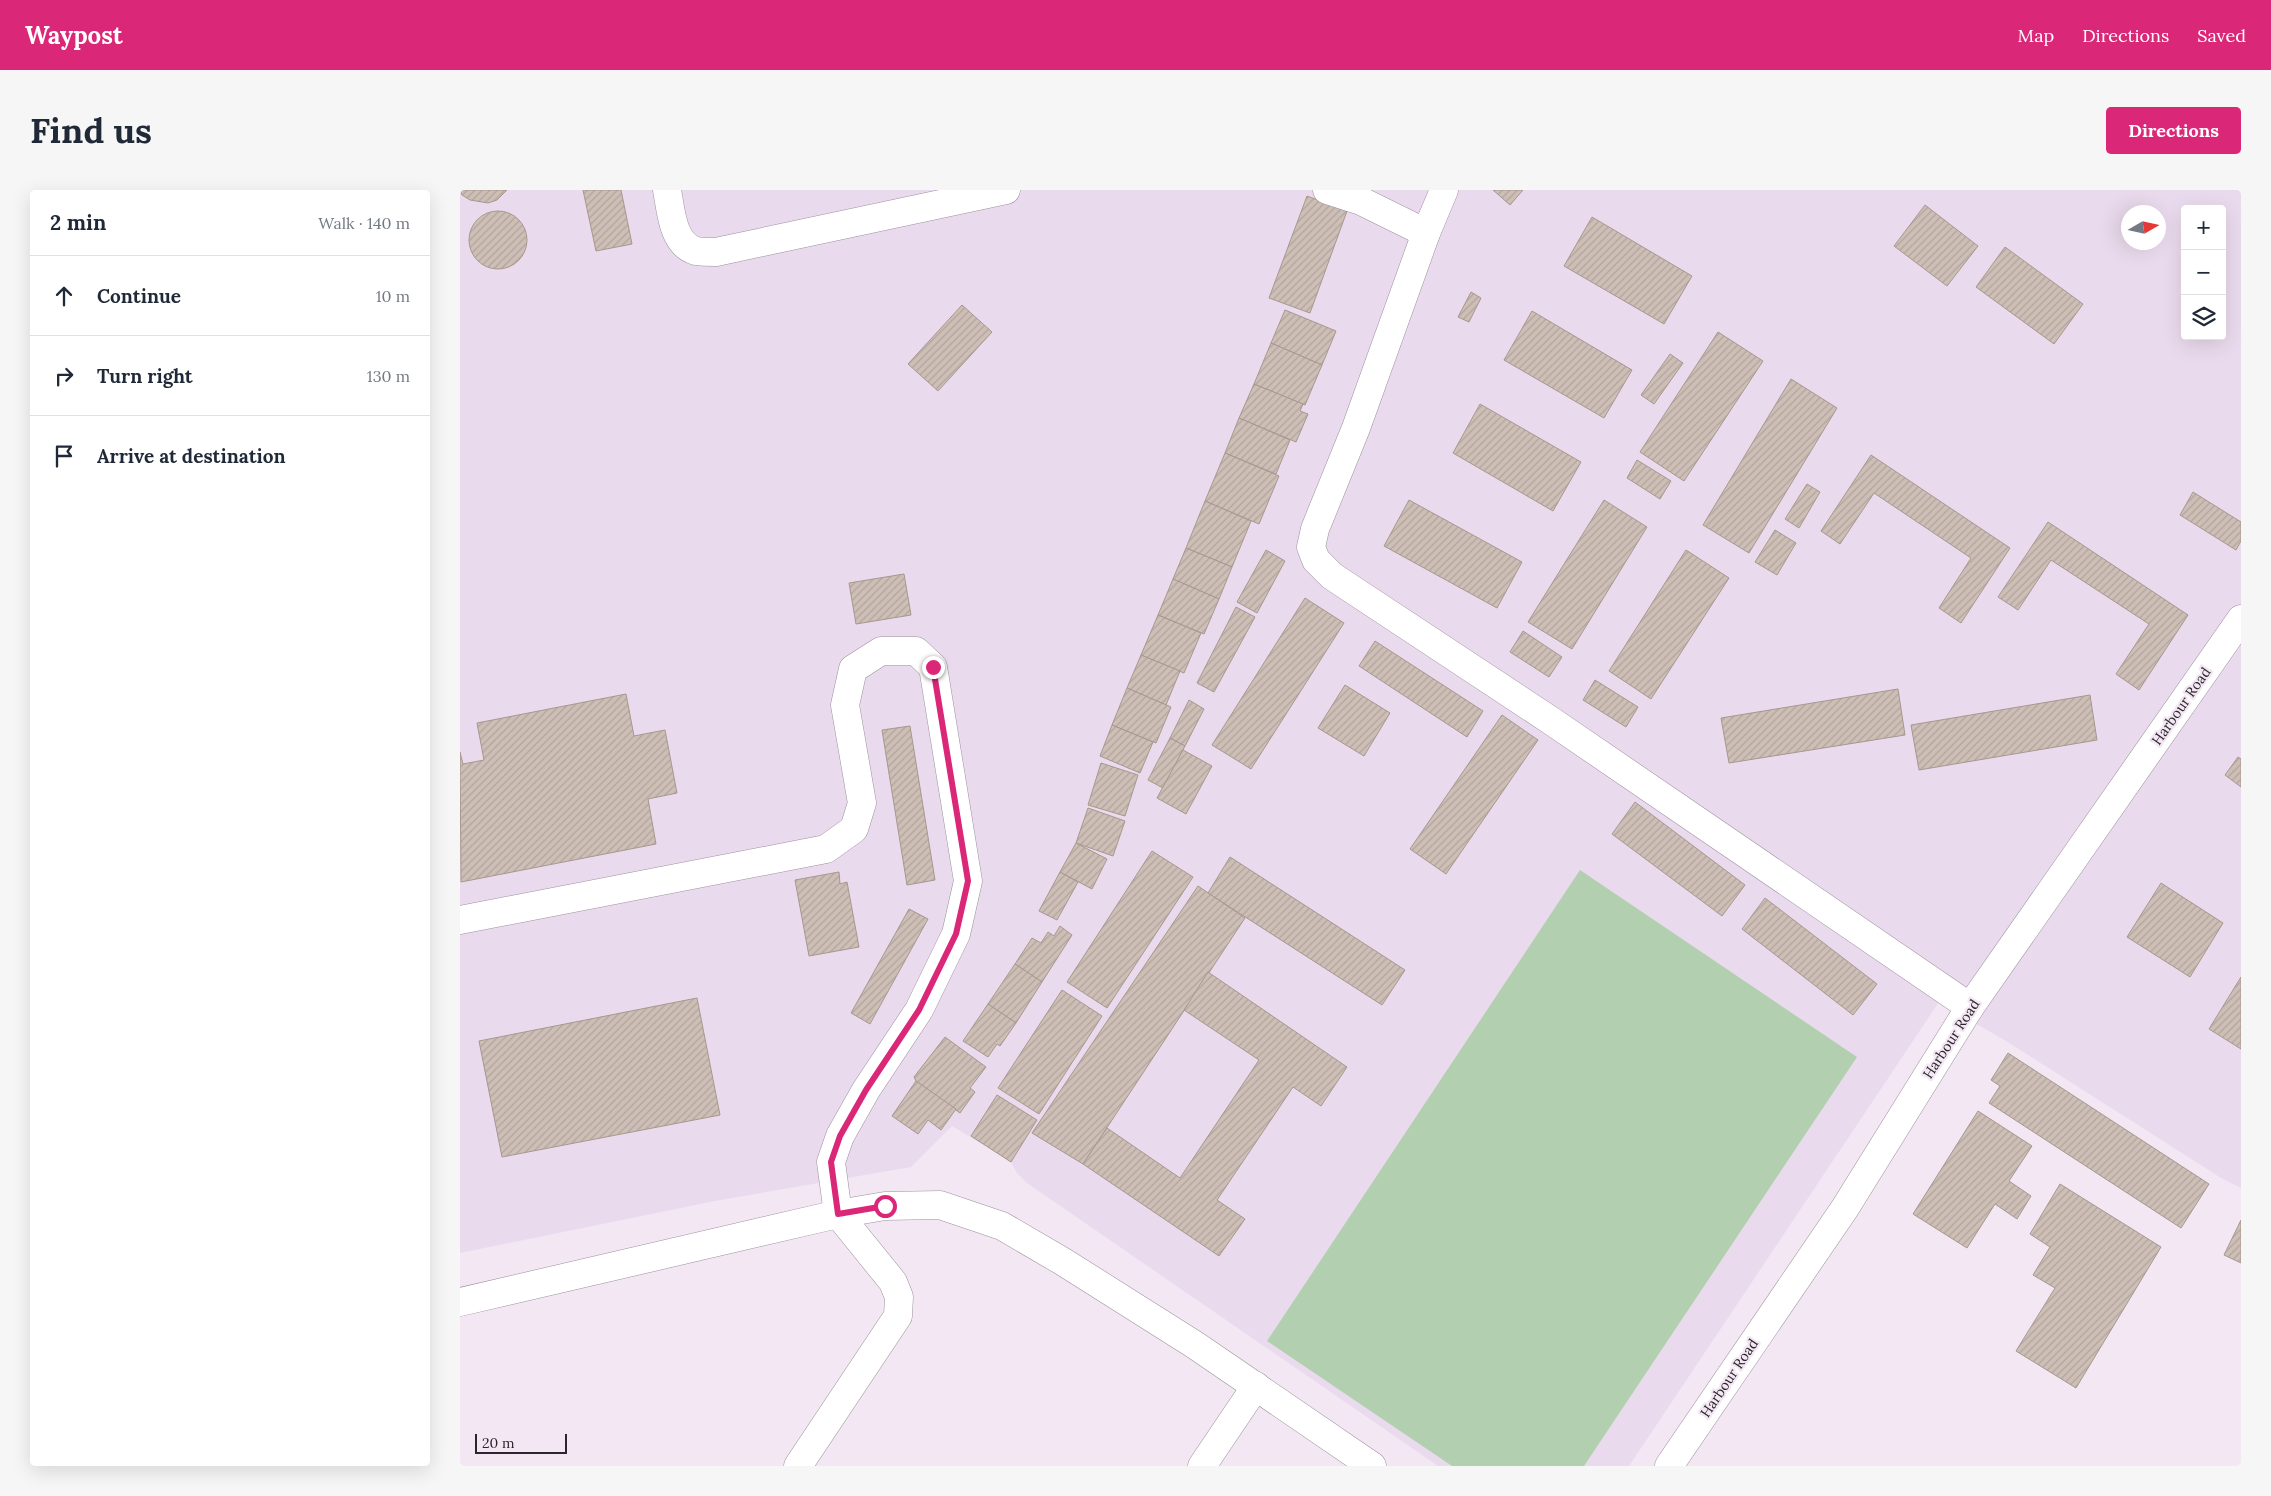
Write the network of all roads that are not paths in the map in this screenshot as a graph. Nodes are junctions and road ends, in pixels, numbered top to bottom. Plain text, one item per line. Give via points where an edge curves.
1 (667, 190) edge
2 (1006, 190) edge
3 (1328, 190) edge
4 (1444, 190) edge
5 (1363, 196) edge
6 (1426, 233) junction
7 (2241, 619) edge
8 (460, 920) edge
9 (1970, 1007) junction
10 (838, 1214) junction
11 (460, 1302) edge
12 (1256, 1386) junction
13 (798, 1466) edge
14 (1202, 1466) edge
15 (1372, 1466) edge
16 (1669, 1466) edge

1 - 2 street via 674,225 683,244 696,250 716,252
3 - 5 street
4 - 6 street
5 - 6 street
6 - 9 street via 1356,428 1315,529 1311,547 1316,560 1332,576 1569,733
7 - 9 street, Harbour Road
8 - 10 street via 826,849 854,829 862,803 845,705 853,669 881,651 916,651 933,667 968,881 956,934 919,1010 840,1136 831,1162
9 - 16 street, Harbour Road via 1845,1208
10 - 11 street
10 - 12 street via 885,1206 940,1205 1002,1226 1180,1335
10 - 13 street via 893,1282 899,1297 898,1316
12 - 14 street
12 - 15 street

